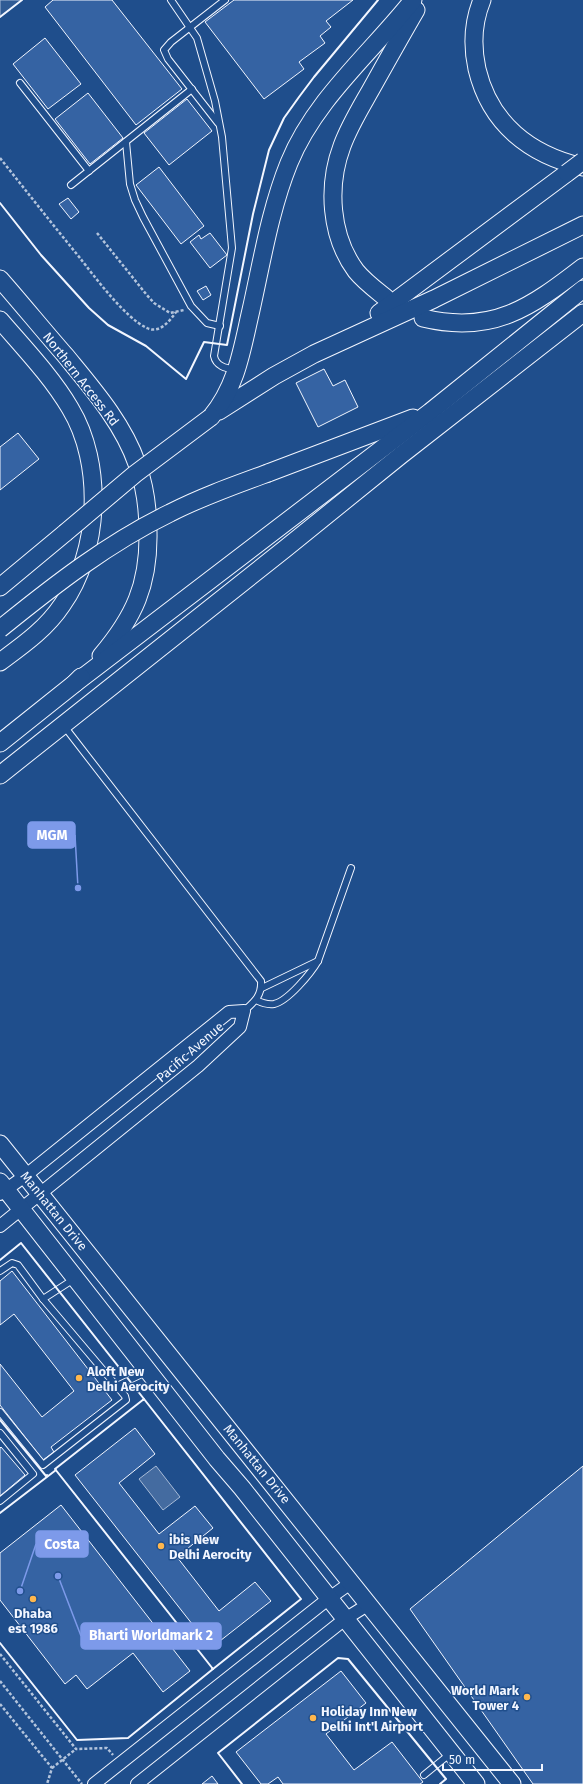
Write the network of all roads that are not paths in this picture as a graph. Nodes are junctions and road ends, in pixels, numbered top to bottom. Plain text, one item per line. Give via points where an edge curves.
1 (171, 0) edge
2 (225, 0) edge
3 (413, 0) edge
4 (422, 0) edge
5 (482, 0) edge
6 (191, 27) junction
7 (20, 82) dead end
8 (192, 89) junction
9 (220, 125) junction
10 (126, 142) junction
11 (583, 162) edge
12 (583, 167) edge
13 (88, 171) junction
14 (71, 185) dead end
15 (583, 225) edge
16 (583, 267) edge
17 (0, 279) edge
18 (583, 289) edge
19 (386, 298) dead end
20 (583, 313) edge
21 (423, 318) dead end
22 (0, 320) edge
23 (220, 326) junction
24 (338, 342) junction
25 (237, 370) junction
26 (430, 412) junction
27 (211, 417) junction
28 (0, 588) edge
29 (0, 629) edge
30 (0, 662) edge
31 (74, 684) junction
32 (63, 725) junction
33 (0, 743) edge
34 (0, 775) edge
35 (351, 868) dead end
36 (318, 961) junction
37 (262, 988) junction
38 (256, 1000) junction
39 (244, 1011) junction
40 (0, 1144) edge
41 (25, 1176) junction
42 (2, 1189) edge
43 (40, 1194) junction
44 (22, 1209) junction
45 (0, 1226) edge
46 (0, 1271) edge
47 (75, 1278) junction
48 (44, 1299) junction
49 (148, 1371) junction
50 (117, 1386) junction
51 (0, 1412) edge
52 (0, 1433) edge
53 (0, 1501) edge
54 (352, 1582) junction
55 (328, 1599) junction
56 (369, 1604) junction
57 (345, 1619) junction
58 (451, 1753) junction
59 (424, 1774) dead end
60 (94, 1784) edge
61 (137, 1784) edge
62 (476, 1784) edge
63 (512, 1784) edge

1 - 6 lane
2 - 6 lane
3 - 25 street via 328,98 296,147 270,226
4 - 19 street via 351,126 342,147 333,193 334,213 346,255 357,272
5 - 12 street via 474,27 475,59 480,82 495,112 515,134 540,152
6 - 8 lane via 166,47 164,52
6 - 9 lane via 200,45
7 - 13 lane
8 - 9 lane
8 - 10 lane
9 - 23 lane via 232,242
10 - 13 lane
10 - 23 lane via 130,184 135,200 192,308 207,323
11 - 24 street, bridge
13 - 14 lane
15 - 24 street via 434,299
16 - 21 street via 548,294 512,314 490,321 456,324
17 - 31 street, Northern Access Rd via 106,407 137,463 144,491 148,513 148,542 147,567 141,592 131,615 117,635
18 - 26 street
20 - 32 street
22 - 30 street, Northern Access Rd via 71,409 88,449 93,495 86,552 73,587 62,605 39,632
23 - 25 lane via 215,360 222,367
24 - 27 street via 274,376
25 - 27 street via 225,398
26 - 29 street, bridge via 201,498 141,528 72,574
26 - 31 street
27 - 28 street, bridge via 135,474
31 - 33 street, Northern Access Rd
32 - 34 street
32 - 37 lane via 261,981
35 - 36 lane
36 - 37 lane
36 - 38 lane via 310,975 282,1001 265,1004
37 - 38 lane
38 - 39 lane
39 - 41 street, Pacific Avenue via 228,1012
39 - 43 street, Pacific Avenue via 240,1027 198,1066
40 - 41 street, Manhattan Drive
41 - 42 street, Pacific Avenue
41 - 43 street, Manhattan Drive
42 - 44 street, Manhattan Drive
43 - 44 street, Pacific Avenue
43 - 54 street, Manhattan Drive
44 - 45 street, Pacific Avenue
44 - 47 street, Manhattan Drive
46 - 48 lane via 12,1263 18,1265
47 - 48 lane
47 - 49 street, Manhattan Drive
48 - 50 lane
49 - 50 lane
49 - 55 street, Manhattan Drive
50 - 51 lane via 125,1396 125,1402 43,1465
52 - 53 lane via 33,1474
54 - 55 street
54 - 56 street, Manhattan Drive
55 - 57 street, Manhattan Drive
55 - 60 street
56 - 57 street
56 - 63 street, Manhattan Drive
57 - 58 street, Manhattan Drive
57 - 61 street
58 - 59 lane
58 - 62 street, Manhattan Drive

